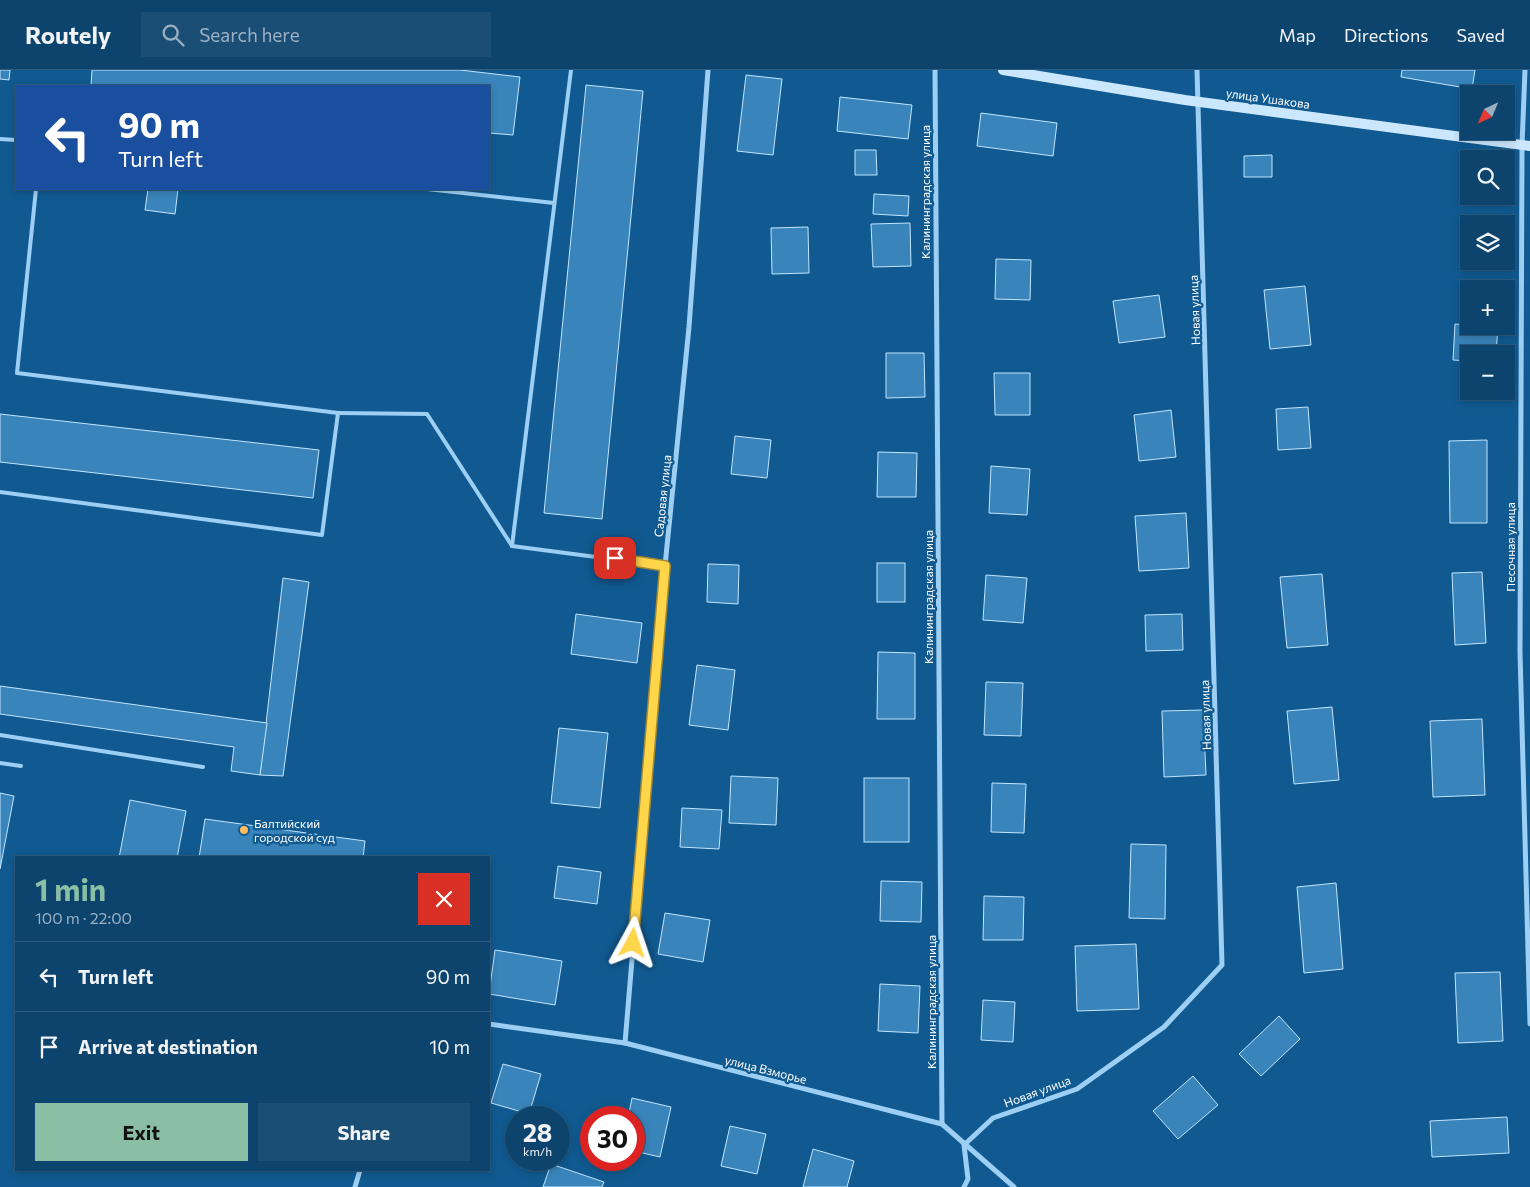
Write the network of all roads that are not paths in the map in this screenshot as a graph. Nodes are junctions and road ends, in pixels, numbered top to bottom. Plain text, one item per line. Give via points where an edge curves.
1 (571, 70) edge
2 (708, 70) edge
3 (935, 70) edge
4 (1003, 70) edge
5 (1197, 70) edge
6 (1524, 70) edge
7 (1199, 102) junction
8 (0, 138) edge
9 (15, 140) edge
10 (1526, 145) edge
11 (36, 190) edge
12 (436, 190) edge
13 (554, 203) junction
14 (338, 413) junction
15 (0, 492) edge
16 (512, 546) junction
17 (665, 566) junction
18 (0, 735) edge
19 (0, 763) edge
20 (21, 766) dead end
21 (203, 767) dead end
22 (490, 1024) edge
23 (1530, 1024) edge
24 (625, 1043) junction
25 (942, 1124) junction
26 (964, 1145) junction
27 (360, 1171) edge
28 (355, 1187) edge
29 (964, 1187) edge
30 (1014, 1187) edge

1 - 13 lane
2 - 17 street, Садовая улица via 689,327
3 - 25 street, Калининградская улица
4 - 7 street, улица Ушакова
5 - 7 street, Новая улица
6 - 10 street, Песочная улица
7 - 10 street, улица Ушакова
7 - 26 street, Новая улица via 1222,965 1164,1027 1077,1089 992,1118
8 - 9 lane
10 - 23 street, Песочная улица via 1520,652
11 - 14 lane via 17,373
12 - 13 lane
13 - 16 lane
14 - 15 lane via 322,535
14 - 16 lane via 427,414
16 - 17 lane
17 - 24 street, Садовая улица
18 - 21 lane
19 - 20 lane
22 - 24 street, улица Взморье
24 - 25 street, улица Взморье
25 - 26 street, улица Взморье
26 - 29 street via 968,1179
26 - 30 street, улица Взморье
27 - 28 street

